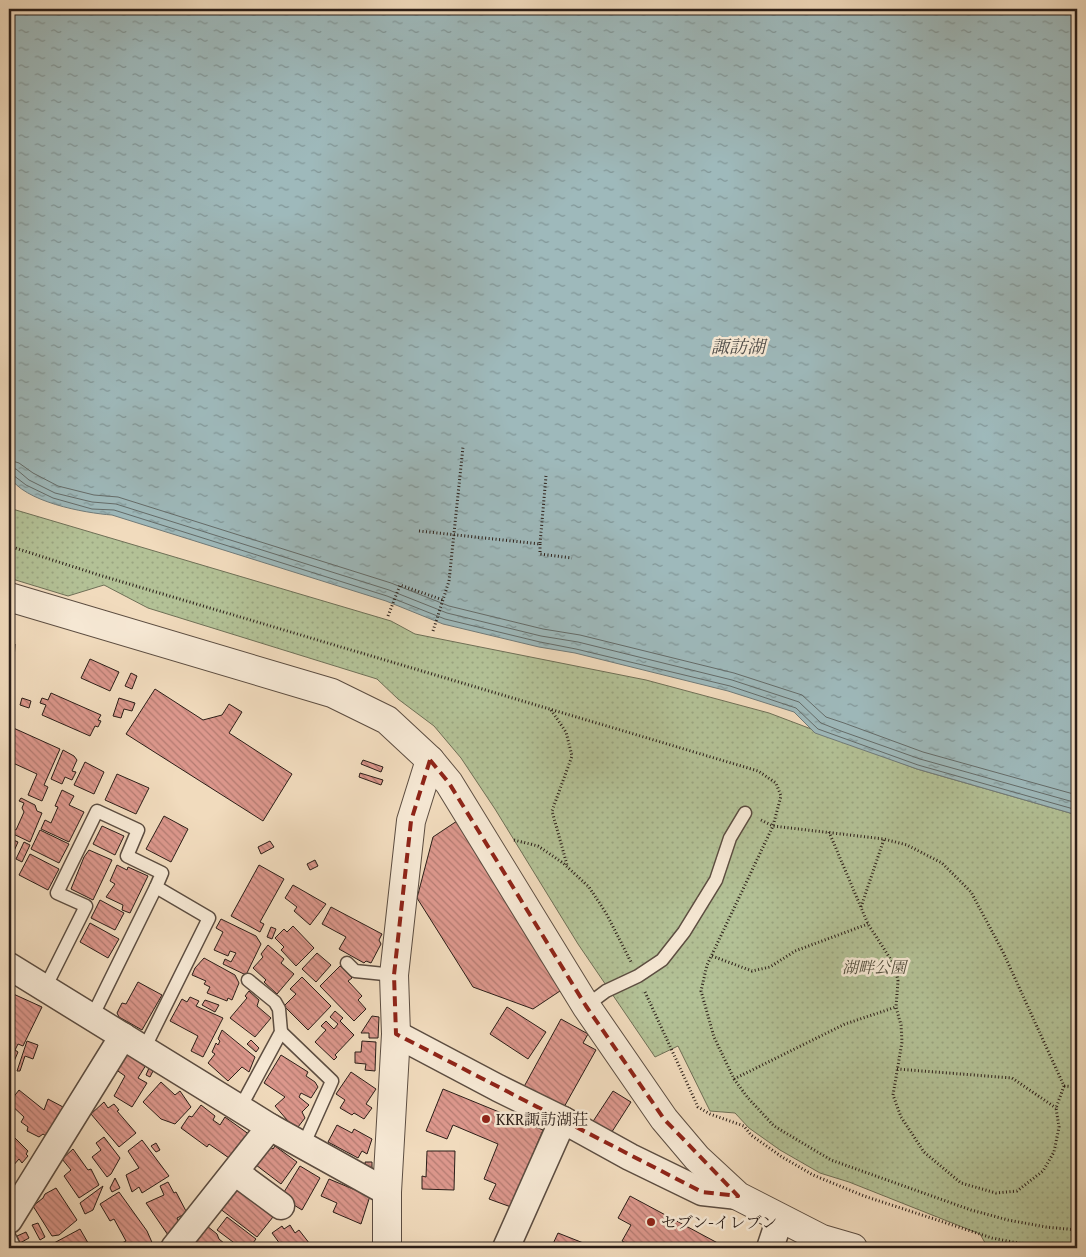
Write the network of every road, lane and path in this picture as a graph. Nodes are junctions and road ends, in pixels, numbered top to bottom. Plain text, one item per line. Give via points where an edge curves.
1 (463, 447) dead end
2 (546, 476) dead end
3 (419, 531) dead end
4 (540, 544) junction
5 (9, 546) edge
6 (572, 558) dead end
7 (9, 597) edge
8 (443, 600) junction
9 (388, 616) dead end
10 (433, 631) dead end
11 (551, 709) junction
12 (430, 760) junction
13 (746, 813) joint
14 (773, 826) junction
15 (477, 830) junction
16 (829, 832) junction
17 (884, 838) junction
18 (567, 867) junction
19 (156, 887) junction
20 (861, 907) junction
21 (868, 924) junction
22 (712, 956) junction
23 (347, 963) dead end
24 (9, 966) edge
25 (394, 975) junction
26 (638, 976) junction
27 (248, 980) dead end
28 (45, 988) junction
29 (586, 1006) junction
30 (896, 1007) junction
31 (92, 1016) junction
32 (281, 1032) junction
33 (396, 1034) junction
34 (134, 1043) junction
35 (897, 1069) junction
36 (734, 1079) junction
37 (1064, 1086) junction
38 (1077, 1087) edge
39 (240, 1108) junction
40 (1056, 1108) junction
41 (563, 1120) junction
42 (270, 1127) junction
43 (304, 1146) junction
44 (235, 1172) junction
45 (388, 1192) junction
46 (738, 1196) junction
47 (281, 1206) dead end
48 (780, 1218) junction
49 (9, 1220) edge
50 (1077, 1230) edge
51 (9, 1236) edge
52 (15, 1248) edge
53 (174, 1248) edge
54 (387, 1248) edge
55 (506, 1248) edge
56 (770, 1248) edge
57 (853, 1248) edge
58 (1044, 1248) edge

1 - 8 path via 449,581
2 - 4 path
3 - 4 path
4 - 6 path via 540,554
5 - 11 path
7 - 12 street via 332,693 387,720
8 - 9 path via 400,585
8 - 10 path
11 - 14 path via 758,771 776,783 781,796
11 - 18 path via 566,732 572,756 552,811
12 - 15 street via 449,783
12 - 25 street via 411,821
13 - 14 path
13 - 26 lane via 730,838 716,880 684,932 662,960
14 - 16 path
14 - 22 path
15 - 18 path via 538,846
15 - 29 street
16 - 17 path
16 - 20 path
17 - 20 path
17 - 37 path via 942,863 971,892 1003,952
18 - 26 path via 589,888 606,913
19 - 28 lane via 162,873 127,856 138,830 97,811 57,893 86,906
19 - 31 lane
19 - 34 lane via 209,918
20 - 21 path
21 - 22 path via 795,951 770,967 752,971
21 - 30 path via 895,966 898,981
22 - 36 path via 701,991 714,1038
23 - 25 lane via 355,971
24 - 28 street
25 - 33 street
26 - 29 lane via 606,991
26 - 58 path via 698,1107 744,1126 751,1135 813,1175 864,1196 992,1238
27 - 32 lane via 275,1002 279,1009
28 - 31 street
29 - 46 street via 664,1119 697,1158
30 - 35 path via 902,1042
30 - 36 path via 845,1024
31 - 34 street
32 - 39 lane
32 - 43 lane via 332,1081
33 - 41 street
33 - 45 street
34 - 39 street
34 - 49 street
35 - 40 path via 1012,1078
35 - 40 path via 893,1095 901,1117 924,1152 961,1183 996,1193 1017,1191 1043,1171 1054,1152 1059,1127
36 - 50 path via 774,1126 831,1160 971,1210 1036,1226
37 - 38 path
37 - 40 path
39 - 42 street
41 - 46 street via 702,1192
41 - 55 street
42 - 43 street
42 - 44 street
43 - 45 street
44 - 47 street
44 - 53 street
45 - 54 street
46 - 48 street
48 - 56 street
48 - 57 street via 822,1239
51 - 52 lane

